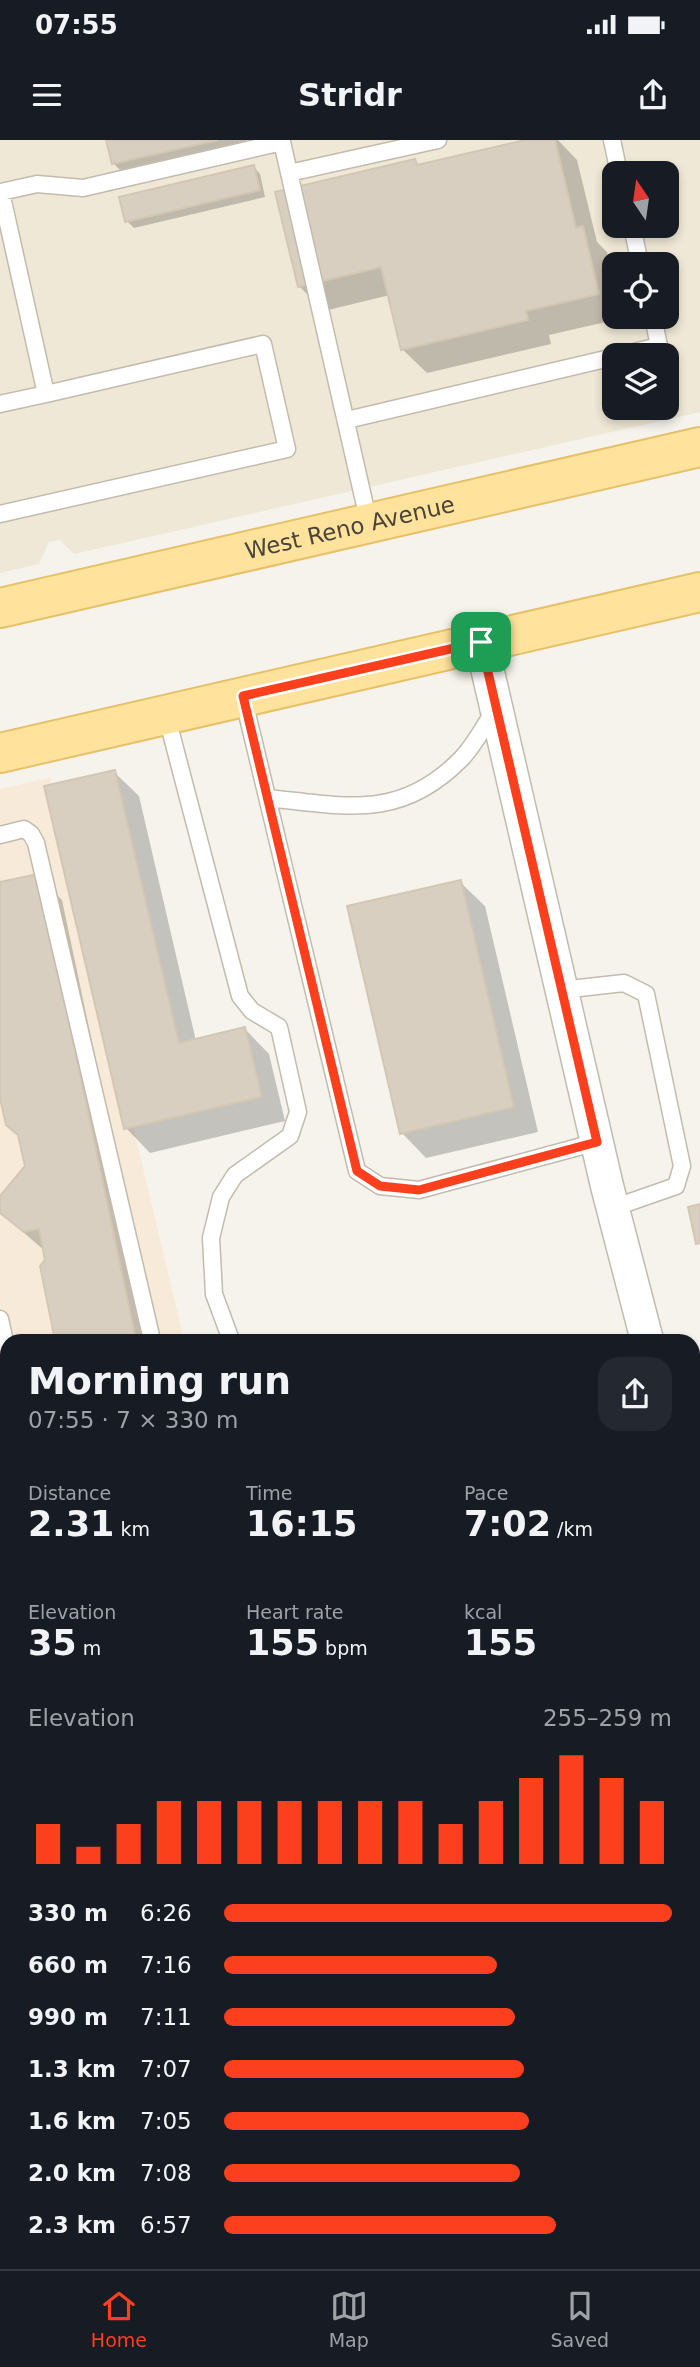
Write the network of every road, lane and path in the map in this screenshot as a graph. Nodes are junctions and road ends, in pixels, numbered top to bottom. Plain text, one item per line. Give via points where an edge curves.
1 (438, 140) edge
2 (612, 140) edge
3 (282, 141) edge
4 (617, 161) edge
5 (289, 173) junction
6 (602, 360) edge
7 (46, 394) junction
8 (0, 404) edge
9 (347, 419) junction
10 (700, 447) edge
11 (0, 514) edge
12 (369, 523) junction
13 (700, 592) edge
14 (0, 608) edge
15 (481, 642) junction
16 (243, 696) junction
17 (496, 709) junction
18 (166, 715) junction
19 (0, 752) edge
20 (268, 798) junction
21 (0, 835) edge
22 (561, 990) junction
23 (597, 1142) junction
24 (613, 1208) junction
25 (151, 1334) edge
26 (228, 1334) edge
27 (645, 1334) edge

1 - 5 lane
2 - 4 lane
3 - 5 lane
3 - 7 lane via 83,188 37,184 1,192
5 - 9 lane
6 - 9 lane
7 - 8 lane
7 - 11 lane via 263,344 287,449
9 - 12 lane
10 - 12 main road, West Reno Avenue
12 - 14 main road, West Reno Avenue
13 - 15 main road
15 - 16 main road
15 - 17 street
16 - 18 main road
16 - 20 lane
17 - 20 lane via 462,758 429,788 396,802 351,807
17 - 22 street
18 - 19 main road
18 - 26 lane via 240,996 252,1011 279,1027 298,1112 290,1136 234,1175 221,1196 211,1238 214,1294
20 - 23 lane via 357,1171 380,1186 419,1190
21 - 25 lane via 24,829 36,843
22 - 23 street
22 - 24 lane via 624,982 646,994 682,1166 676,1186
23 - 24 street
24 - 27 street

